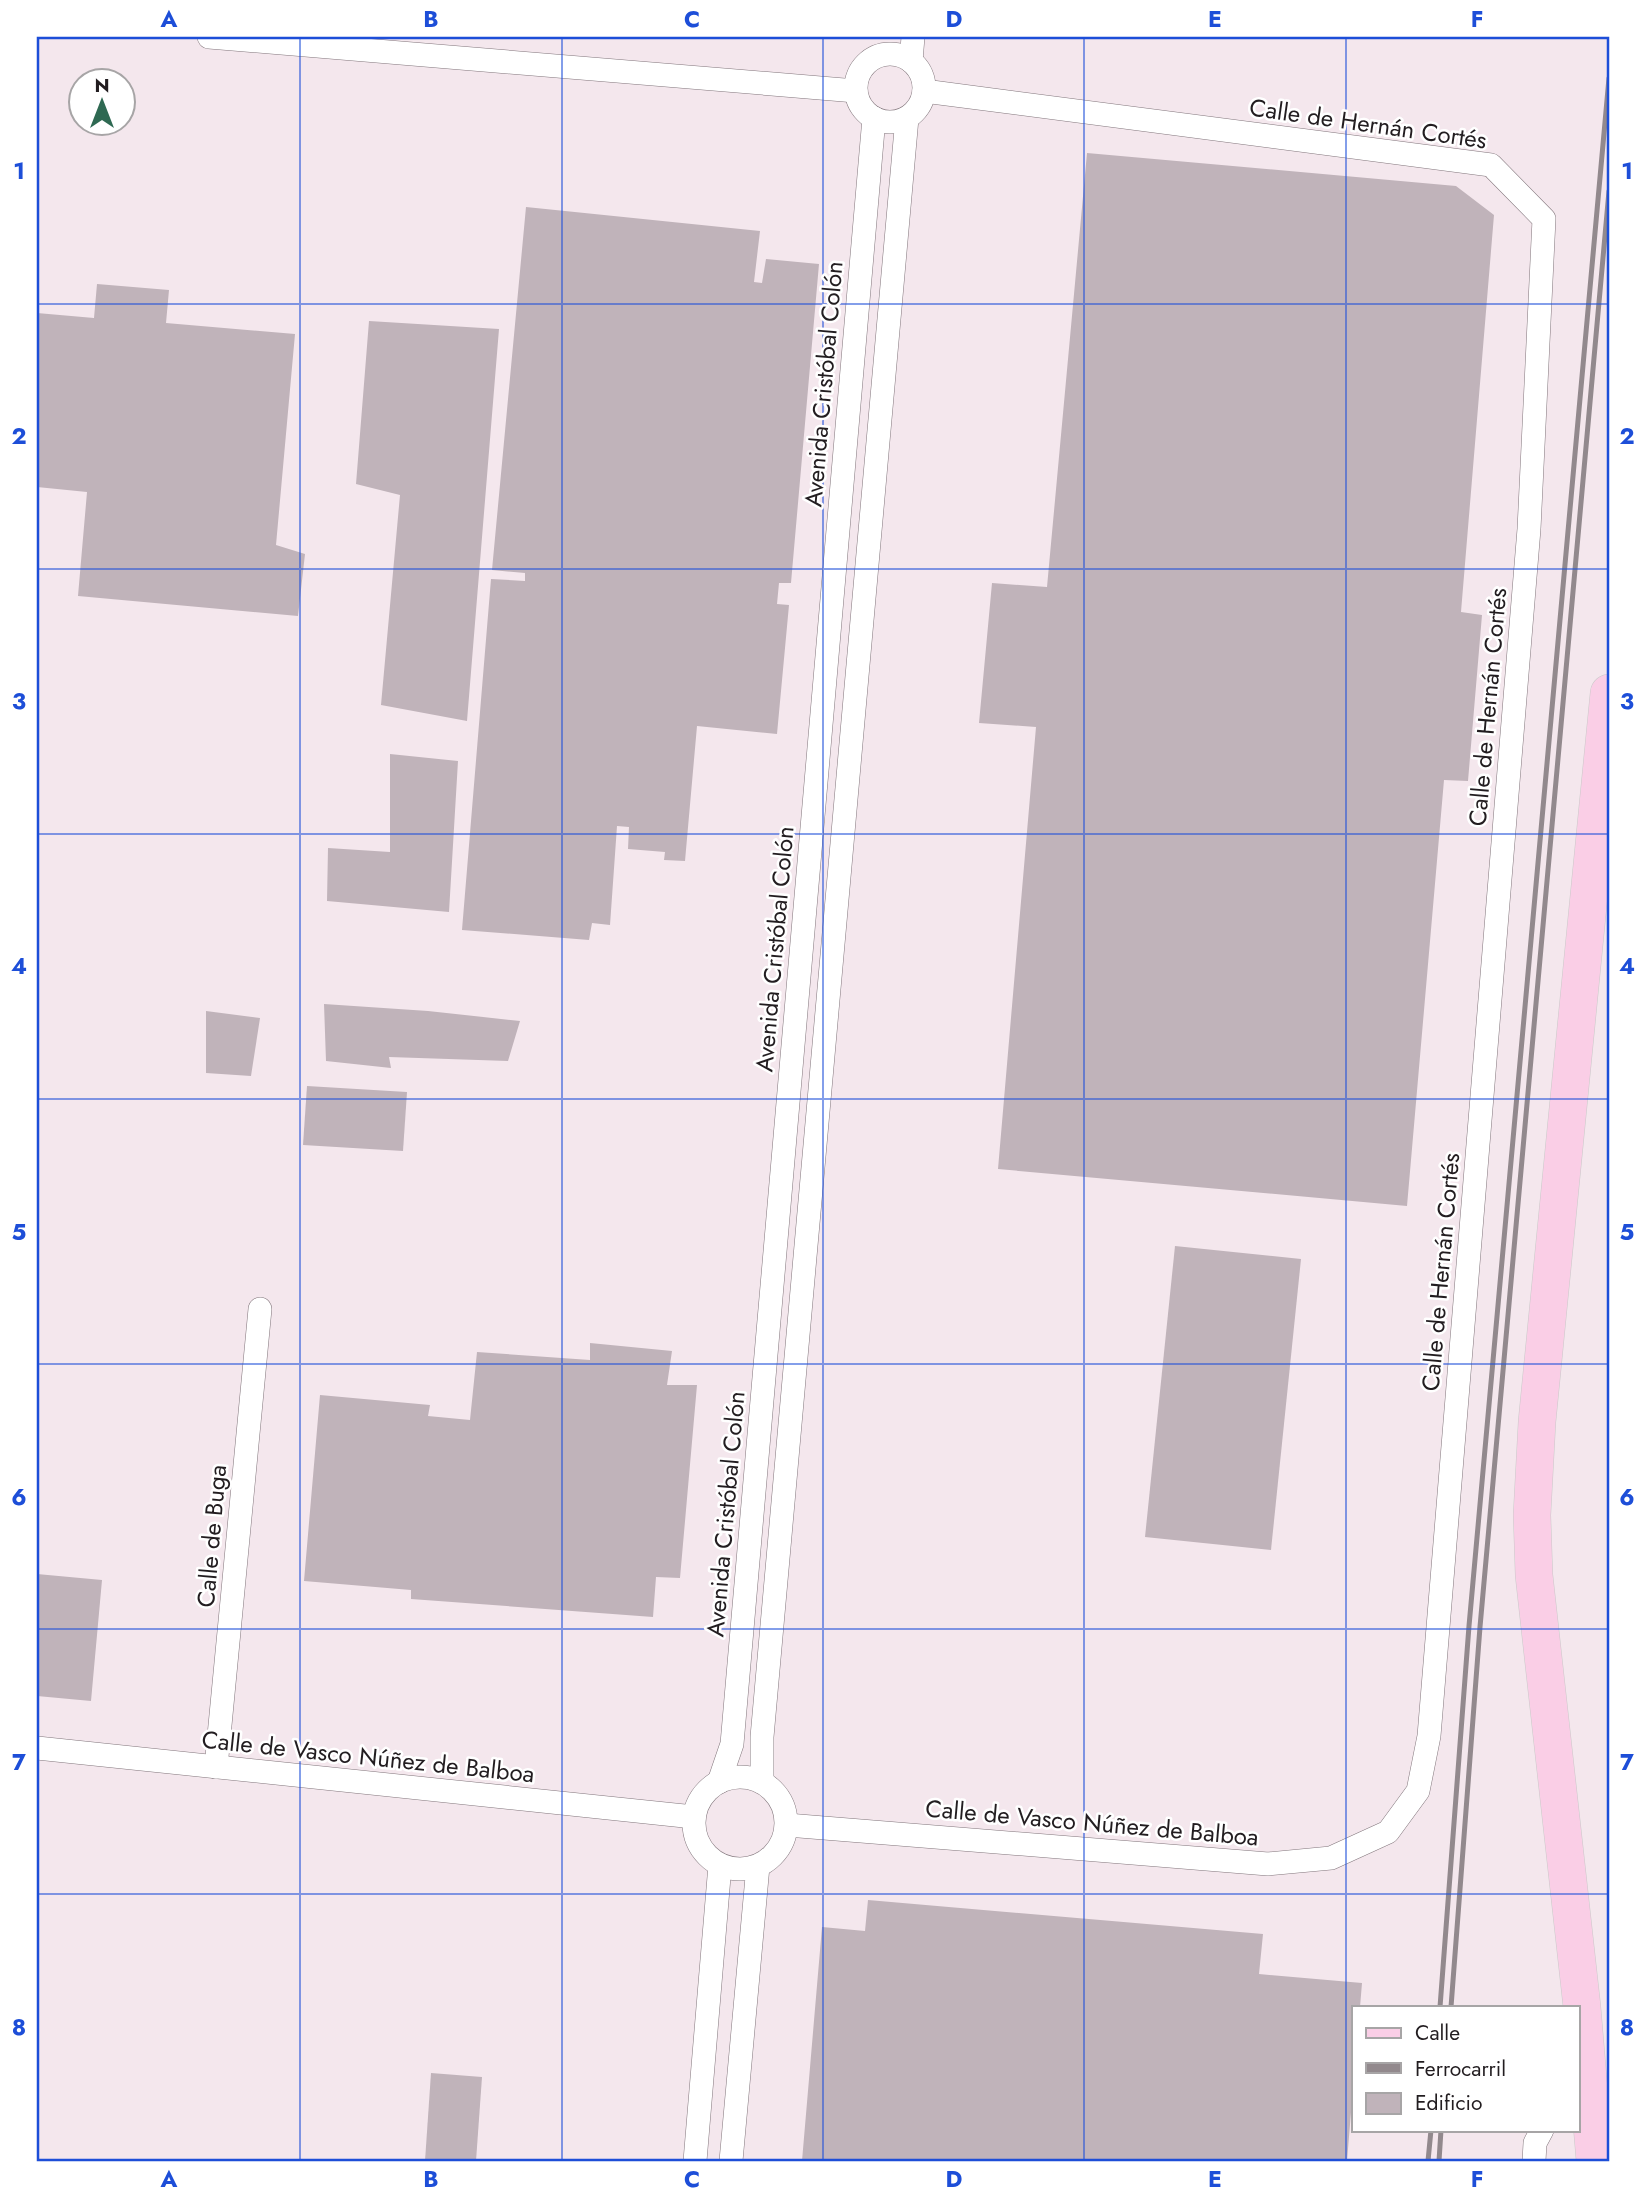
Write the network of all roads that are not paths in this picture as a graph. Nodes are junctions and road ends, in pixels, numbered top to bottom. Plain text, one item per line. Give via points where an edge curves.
1 (209, 37) edge
2 (913, 37) edge
3 (878, 46) edge
4 (911, 61) junction
5 (924, 90) junction
6 (856, 91) junction
7 (874, 118) junction
8 (907, 118) junction
9 (1609, 693) edge
10 (260, 1310) dead end
11 (37, 1748) edge
12 (216, 1767) junction
13 (719, 1782) junction
14 (762, 1782) junction
15 (694, 1817) junction
16 (787, 1825) junction
17 (1388, 1832) joint
18 (720, 1865) junction
19 (758, 1866) junction
20 (1583, 2087) edge
21 (1541, 2132) edge
22 (695, 2161) edge
23 (731, 2161) edge
24 (1534, 2161) edge
25 (1595, 2161) edge

1 - 6 street
2 - 4 street
3 - 4 street
3 - 6 street via 861,69
4 - 5 street via 919,69
5 - 8 street via 916,111
5 - 17 street, Calle de Hernán Cortés via 1491,165 1544,219 1529,528 1429,1736 1418,1791
6 - 7 street via 859,102
7 - 8 street via 885,122
7 - 13 street, Avenida Cristóbal Colón via 732,1744
8 - 14 street via 762,1737
9 - 20 main road via 1537,1422 1532,1515 1536,1605 1580,1994
10 - 12 street, Calle de Buga
11 - 12 street, Calle de Vasco Núñez de Balboa
12 - 15 street, Calle de Vasco Núñez de Balboa
13 - 14 street via 748,1777
13 - 15 street via 698,1803
14 - 16 street via 781,1800
15 - 18 street via 699,1846
16 - 17 street, Calle de Vasco Núñez de Balboa via 1268,1864 1331,1858
16 - 19 street via 778,1850
18 - 19 street via 732,1869
18 - 22 street
19 - 23 street
20 - 25 main road
21 - 24 street

